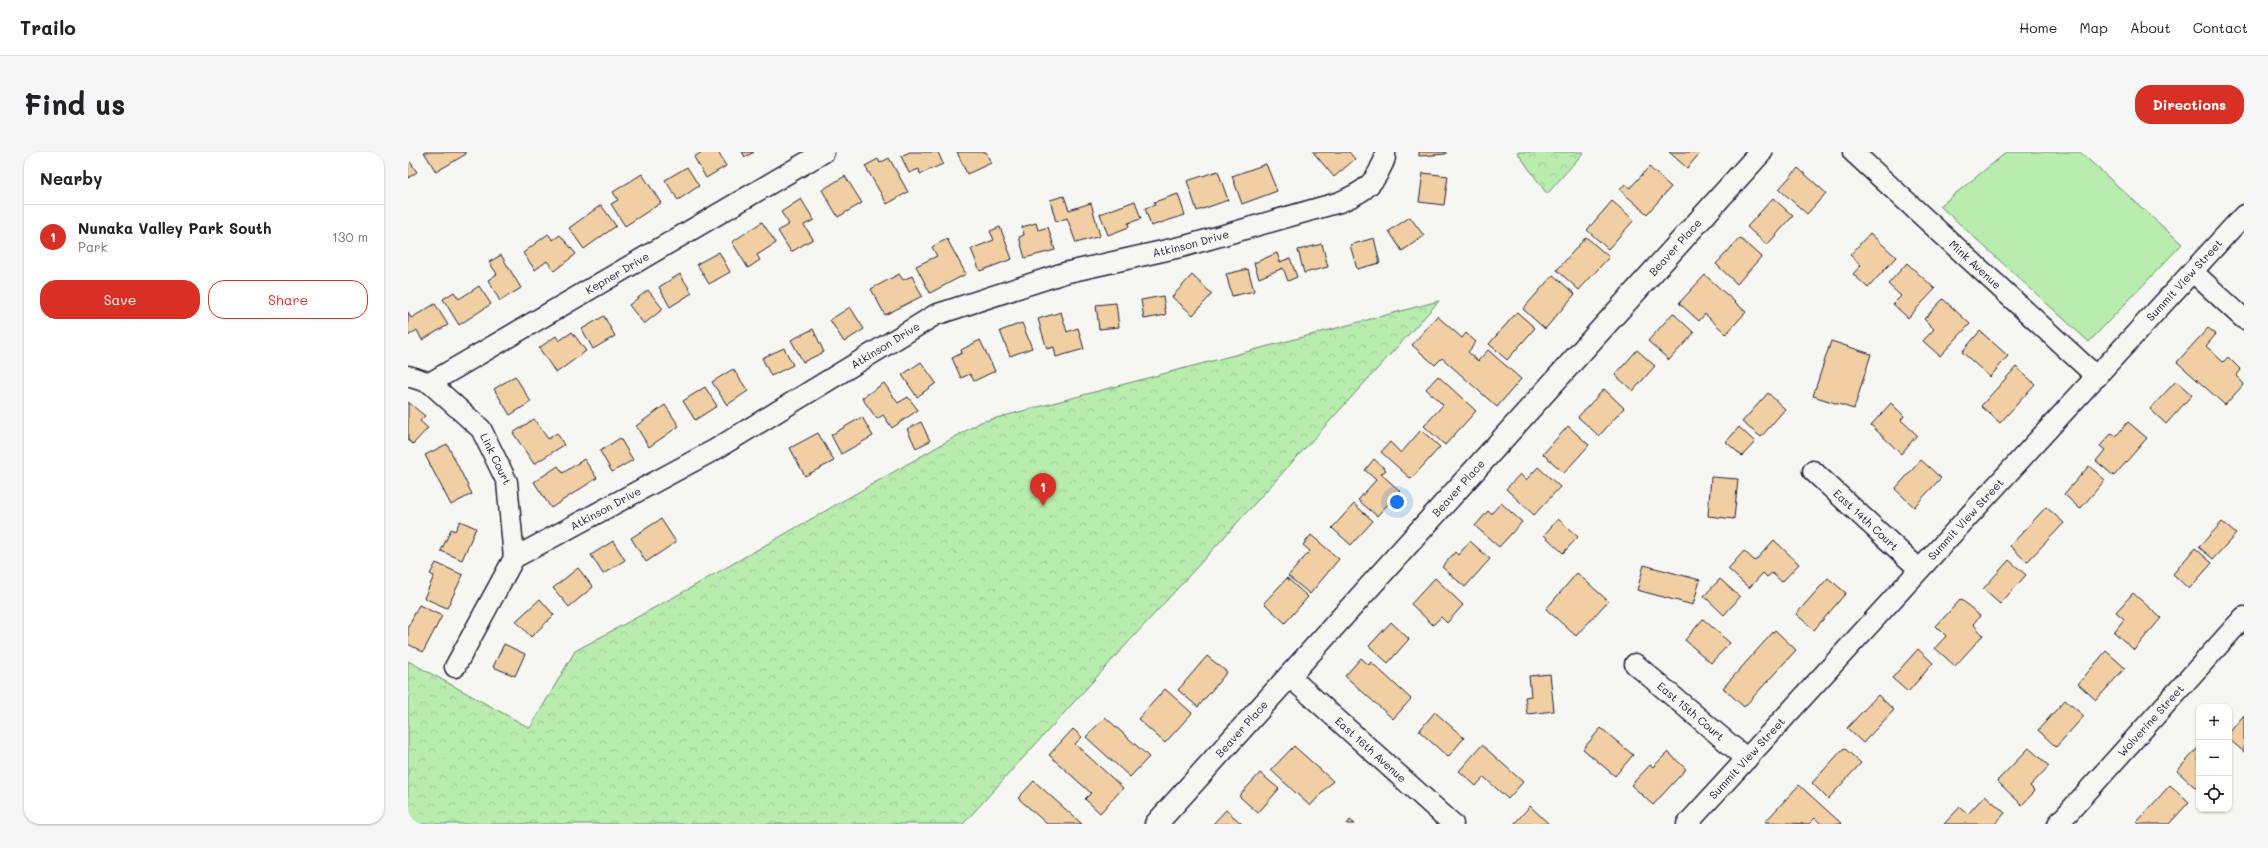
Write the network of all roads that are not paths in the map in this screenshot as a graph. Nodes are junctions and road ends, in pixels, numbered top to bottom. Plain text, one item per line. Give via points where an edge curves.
1 (824, 152) edge
2 (1385, 152) edge
3 (1761, 152) edge
4 (1853, 152) edge
5 (2244, 215) edge
6 (2192, 272) junction
7 (2244, 319) edge
8 (408, 376) edge
9 (2097, 377) junction
10 (430, 383) junction
11 (1813, 472) dead end
12 (514, 558) junction
13 (1919, 570) junction
14 (2244, 617) edge
15 (1635, 664) dead end
16 (455, 667) dead end
17 (1289, 676) junction
18 (1747, 759) junction
19 (1156, 824) edge
20 (1453, 824) edge
21 (1687, 824) edge
22 (2058, 824) edge

1 - 10 street, Kepner Drive
2 - 12 street, Atkinson Drive via 1386,157 1376,179 1362,192 1340,202 1185,246 1064,273 935,315 716,449
3 - 17 street, Beaver Place
4 - 9 street, Mink Avenue
5 - 6 street, Summit View Street
6 - 7 street
6 - 9 street, Summit View Street
8 - 10 street
9 - 13 street, Summit View Street
10 - 12 street, Link Court via 481,429 507,482
11 - 13 street, East 14th Court
12 - 16 street
13 - 18 street, Summit View Street
14 - 22 street, Wolverine Street
15 - 18 street, East 15th Court
17 - 19 street, Beaver Place
17 - 20 street, East 16th Avenue
18 - 21 street, Summit View Street

